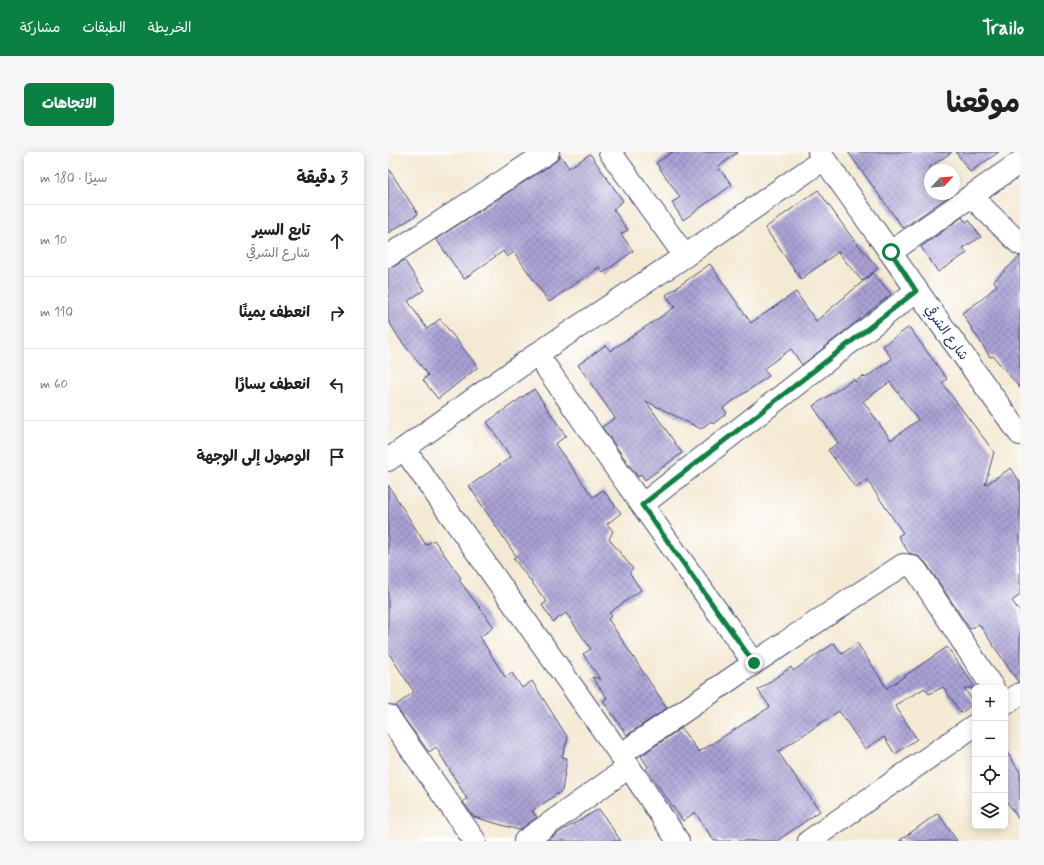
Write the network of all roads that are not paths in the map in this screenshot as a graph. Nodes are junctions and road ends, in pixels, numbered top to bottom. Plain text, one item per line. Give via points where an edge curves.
1 (548, 152) edge
2 (610, 152) edge
3 (821, 156) edge
4 (1020, 162) edge
5 (971, 196) junction
6 (1020, 244) edge
7 (891, 252) junction
8 (388, 256) edge
9 (685, 256) junction
10 (916, 291) junction
11 (537, 354) junction
12 (1020, 434) edge
13 (396, 454) edge
14 (642, 505) junction
15 (754, 663) junction
16 (991, 685) edge
17 (1020, 694) edge
18 (1008, 702) edge
19 (388, 716) edge
20 (972, 727) edge
21 (624, 761) junction
22 (476, 841) edge
23 (525, 841) edge
24 (678, 841) edge
25 (809, 841) edge

1 - 8 street
2 - 9 street
3 - 7 street, شارع الشرقي
3 - 9 street
4 - 5 street
5 - 6 street
5 - 7 street
7 - 10 street, شارع الشرقي
9 - 11 street
10 - 12 street, شارع الشرقي
10 - 14 street
11 - 13 street
11 - 14 street
13 - 21 street
14 - 15 street
15 - 16 street via 904,565 916,570
15 - 21 street
17 - 18 street
19 - 22 street
20 - 25 street
21 - 23 street
21 - 24 street

